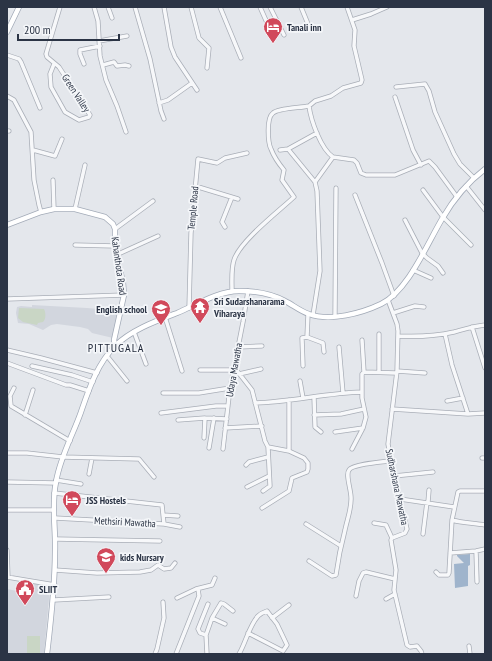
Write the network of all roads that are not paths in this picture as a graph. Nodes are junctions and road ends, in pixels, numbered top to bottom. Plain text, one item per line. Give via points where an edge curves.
1 (19, 7) edge
2 (60, 7) edge
3 (94, 7) edge
4 (108, 7) edge
5 (135, 7) edge
6 (164, 7) edge
7 (191, 7) edge
8 (220, 7) edge
9 (260, 7) edge
10 (270, 7) edge
11 (301, 7) edge
12 (348, 7) edge
13 (387, 7) edge
14 (7, 18) edge
15 (112, 18) dead end
16 (14, 20) junction
17 (352, 20) junction
18 (308, 24) dead end
19 (268, 25) dead end
20 (7, 32) edge
21 (284, 35) dead end
22 (127, 36) dead end
23 (99, 41) junction
24 (100, 46) junction
25 (7, 55) edge
26 (241, 58) dead end
27 (54, 64) junction
28 (84, 64) dead end
29 (103, 65) junction
30 (129, 66) dead end
31 (207, 68) dead end
32 (192, 83) junction
33 (396, 87) dead end
34 (197, 90) dead end
35 (7, 96) edge
36 (395, 97) dead end
37 (159, 103) junction
38 (309, 106) junction
39 (40, 108) dead end
40 (164, 119) dead end
41 (126, 132) dead end
42 (317, 133) junction
43 (62, 139) dead end
44 (288, 149) junction
45 (33, 150) junction
46 (280, 150) dead end
47 (247, 153) dead end
48 (333, 157) junction
49 (85, 165) dead end
50 (421, 165) junction
51 (485, 169) edge
52 (474, 178) junction
53 (52, 180) dead end
54 (316, 182) junction
55 (195, 186) junction
56 (466, 186) junction
57 (336, 188) dead end
58 (423, 190) dead end
59 (355, 195) dead end
60 (457, 197) junction
61 (232, 198) junction
62 (238, 199) dead end
63 (153, 201) dead end
64 (54, 209) junction
65 (75, 209) junction
66 (485, 210) edge
67 (41, 212) junction
68 (443, 217) junction
69 (405, 220) dead end
70 (7, 225) edge
71 (225, 227) dead end
72 (115, 229) junction
73 (158, 236) dead end
74 (75, 245) dead end
75 (472, 245) dead end
76 (114, 246) junction
77 (422, 253) junction
78 (116, 255) junction
79 (413, 270) junction
80 (443, 273) dead end
81 (431, 278) dead end
82 (232, 291) junction
83 (248, 291) junction
84 (124, 295) junction
85 (394, 296) junction
86 (7, 299) edge
87 (388, 300) junction
88 (424, 307) dead end
89 (189, 308) junction
90 (393, 313) junction
91 (311, 314) junction
92 (335, 316) junction
93 (165, 317) junction
94 (485, 325) edge
95 (472, 326) junction
96 (134, 332) junction
97 (379, 334) dead end
98 (445, 334) junction
99 (398, 336) junction
100 (307, 337) junction
101 (362, 340) dead end
102 (115, 346) junction
103 (262, 346) dead end
104 (238, 347) junction
105 (339, 347) dead end
106 (7, 350) edge
107 (324, 352) dead end
108 (107, 356) junction
109 (7, 363) edge
110 (146, 364) dead end
111 (32, 366) dead end
112 (303, 366) dead end
113 (485, 368) edge
114 (233, 369) junction
115 (261, 369) dead end
116 (200, 370) dead end
117 (182, 371) dead end
118 (364, 372) junction
119 (379, 372) junction
120 (397, 372) junction
121 (97, 373) junction
122 (426, 373) dead end
123 (239, 374) junction
124 (127, 381) dead end
125 (300, 381) dead end
126 (93, 382) junction
127 (14, 388) dead end
128 (230, 388) junction
129 (33, 390) dead end
130 (89, 391) junction
131 (343, 392) junction
132 (362, 392) junction
133 (163, 393) dead end
134 (314, 397) junction
135 (303, 398) junction
136 (463, 398) junction
137 (289, 400) junction
138 (447, 401) dead end
139 (255, 402) junction
140 (228, 406) junction
141 (364, 409) junction
142 (392, 409) junction
143 (161, 413) dead end
144 (485, 413) edge
145 (468, 414) junction
146 (25, 415) junction
147 (314, 415) junction
148 (205, 418) junction
149 (214, 418) junction
150 (227, 419) junction
151 (178, 420) dead end
152 (262, 426) junction
153 (225, 428) junction
154 (363, 428) junction
155 (321, 432) dead end
156 (335, 432) dead end
157 (204, 438) dead end
158 (70, 441) junction
159 (268, 447) junction
160 (209, 448) dead end
161 (223, 449) dead end
162 (352, 449) dead end
163 (289, 451) junction
164 (7, 452) edge
165 (63, 457) junction
166 (268, 457) junction
167 (92, 458) junction
168 (390, 461) junction
169 (246, 464) dead end
170 (434, 472) dead end
171 (90, 474) dead end
172 (269, 476) junction
173 (394, 476) junction
174 (154, 477) dead end
175 (56, 481) junction
176 (7, 482) edge
177 (82, 484) dead end
178 (247, 487) dead end
179 (429, 490) dead end
180 (263, 491) dead end
181 (485, 491) edge
182 (54, 493) junction
183 (400, 499) junction
184 (428, 502) junction
185 (454, 507) junction
186 (262, 508) dead end
187 (7, 510) edge
188 (54, 510) junction
189 (163, 515) junction
190 (178, 516) dead end
191 (54, 518) junction
192 (452, 520) junction
193 (374, 523) dead end
194 (164, 524) junction
195 (306, 524) dead end
196 (485, 525) edge
197 (180, 527) dead end
198 (423, 534) dead end
199 (392, 538) junction
200 (56, 539) junction
201 (160, 541) dead end
202 (341, 546) junction
203 (485, 549) edge
204 (7, 550) edge
205 (476, 551) junction
206 (450, 553) junction
207 (309, 561) dead end
208 (175, 563) dead end
209 (55, 570) junction
210 (436, 572) dead end
211 (8, 577) edge
212 (215, 578) dead end
213 (395, 579) junction
214 (477, 582) dead end
215 (54, 585) junction
216 (198, 589) junction
217 (395, 594) junction
218 (356, 596) dead end
219 (108, 597) dead end
220 (177, 598) dead end
221 (386, 599) dead end
222 (54, 600) junction
223 (163, 602) dead end
224 (208, 604) dead end
225 (289, 605) dead end
226 (233, 611) dead end
227 (212, 618) junction
228 (272, 618) junction
229 (224, 624) dead end
230 (248, 634) junction
231 (206, 635) junction
232 (469, 646) dead end
233 (47, 654) edge
234 (155, 654) edge
235 (176, 654) edge
236 (207, 654) edge
237 (239, 654) edge
238 (422, 654) edge
239 (470, 654) edge

1 - 16 main road
2 - 27 street, Green Valley via 46,54
3 - 23 street
4 - 15 street
5 - 37 street
6 - 32 street via 171,47
7 - 31 street via 199,38 209,48
8 - 26 street
9 - 19 street
10 - 21 street
11 - 18 street
12 - 17 street
13 - 17 street
14 - 16 street
16 - 20 main road
17 - 38 street via 361,83 343,88
22 - 23 street
23 - 24 street
24 - 28 street via 80,50
24 - 29 street
25 - 39 street via 21,62
27 - 27 street, Green Valley via 50,74 51,87 65,112 78,120 89,117 59,67
29 - 30 street via 114,62 117,66
29 - 41 street via 106,80
32 - 34 street
32 - 37 street via 168,100
33 - 52 street via 425,84 454,154
35 - 45 street via 14,100 31,132
36 - 50 street via 413,150
37 - 40 street
38 - 42 street
38 - 82 street via 282,110 273,113 270,118 270,148 284,170 282,180 294,197 247,240 236,255 233,261
42 - 44 street
42 - 48 street via 328,154
43 - 45 street via 55,156
44 - 46 street
44 - 54 street
45 - 67 street via 34,180
47 - 55 street, Temple Road via 225,158 217,163 198,159
48 - 50 street via 354,160 361,173 366,175 395,175
48 - 54 street
49 - 65 street
50 - 60 street via 429,161
51 - 52 main road
52 - 56 main road
53 - 64 street
54 - 91 street via 320,271
55 - 61 street
55 - 89 street, Temple Road
56 - 60 main road
56 - 66 street
57 - 92 street
58 - 68 street
59 - 85 street
60 - 68 main road
61 - 62 street
61 - 71 street via 222,222
63 - 72 street
64 - 65 main road, Kahanthota Road
64 - 67 main road, Kahanthota Road
65 - 72 main road, Kahanthota Road via 106,217
67 - 70 main road, Kahanthota Road
68 - 75 street
68 - 77 main road
69 - 77 street
72 - 76 main road, Kahanthota Road
73 - 78 street
74 - 76 street
76 - 78 main road, Kahanthota Road
77 - 79 main road
77 - 80 street
78 - 84 main road, Kahanthota Road
79 - 81 street
79 - 85 main road
82 - 83 main road
82 - 89 main road
83 - 91 main road via 270,295
83 - 104 street, Udaya Mawatha
84 - 86 street
84 - 102 main road, Kahanthota Road via 114,340
85 - 87 main road
87 - 90 street, Sudharshana Mawatha
87 - 92 main road via 354,314
88 - 90 street via 415,306
89 - 93 main road
90 - 99 street, Sudharshana Mawatha
91 - 92 main road
91 - 100 street
93 - 96 main road
93 - 117 street
94 - 95 street
95 - 98 street
95 - 113 street
96 - 102 main road
96 - 110 street
97 - 119 street
98 - 99 street
98 - 136 street
99 - 120 street, Sudharshana Mawatha
100 - 107 street via 323,343
100 - 112 street via 302,338
101 - 118 street
102 - 108 main road
103 - 104 street
104 - 114 street, Udaya Mawatha
105 - 131 street
106 - 121 street
108 - 121 main road
108 - 124 street
109 - 130 street
111 - 126 street
114 - 116 street
114 - 123 street
114 - 128 street, Udaya Mawatha
115 - 123 street
118 - 119 street
118 - 132 street
119 - 120 street
120 - 122 street
120 - 142 street, Sudharshana Mawatha
121 - 126 main road
123 - 139 street via 252,390
125 - 135 street
126 - 130 main road
127 - 146 street via 10,396 11,406
128 - 133 street
128 - 140 street, Udaya Mawatha
129 - 146 street
130 - 158 main road
131 - 132 street
131 - 134 street
132 - 141 street
134 - 135 street
134 - 147 street
135 - 137 street
136 - 138 street
136 - 145 street
137 - 139 street
137 - 163 street
139 - 152 street
140 - 143 street
140 - 150 street, Udaya Mawatha
141 - 147 street via 341,414
141 - 154 street via 366,417
142 - 145 street
142 - 168 street, Sudharshana Mawatha via 388,444
144 - 145 street
146 - 158 street
147 - 155 street via 315,427
148 - 149 street
148 - 151 street
148 - 157 street
149 - 150 street
149 - 160 street
150 - 153 street, Udaya Mawatha
152 - 153 street
152 - 159 street
153 - 161 street, Udaya Mawatha
154 - 156 street
154 - 162 street
158 - 165 main road
159 - 163 street
159 - 166 street
163 - 186 street via 304,458 308,463 307,472 292,478 289,491
164 - 165 street
165 - 167 street
165 - 175 main road
166 - 169 street
166 - 172 street
167 - 171 street
167 - 174 street via 139,459
168 - 173 street, Sudharshana Mawatha
168 - 202 street via 349,469 351,502
170 - 173 street
172 - 178 street
172 - 180 street via 270,486
173 - 183 street, Sudharshana Mawatha
175 - 176 street
175 - 177 street
175 - 182 main road
179 - 184 street
181 - 185 street via 458,492
182 - 188 main road
182 - 189 street, Methsiri Mawatha via 162,505
183 - 184 street
183 - 199 street, Sudharshana Mawatha via 407,529 405,533
184 - 185 street
184 - 198 street
185 - 192 street
187 - 188 street
188 - 191 main road
189 - 190 street
189 - 194 street, Methsiri Mawatha
191 - 194 street, Methsiri Mawatha
191 - 200 main road
192 - 196 street
192 - 206 street
193 - 199 street via 386,525
194 - 197 street
195 - 202 street
199 - 213 street, Sudharshana Mawatha
200 - 201 street
200 - 209 main road
202 - 207 street via 334,576
203 - 205 street
204 - 211 street
205 - 206 street
205 - 214 street
206 - 210 street via 448,575 439,575
208 - 209 street via 171,568 164,569 158,565 151,570 140,572 97,573
209 - 215 main road
211 - 215 street
212 - 216 street via 212,585
213 - 217 street, Sudharshana Mawatha
213 - 218 street via 363,573
215 - 222 main road
216 - 220 street
216 - 235 street via 199,596
217 - 221 street
217 - 238 street, Sudharshana Mawatha via 407,645 417,646
219 - 222 street
222 - 233 main road
223 - 234 street via 164,618
224 - 231 street via 198,629
225 - 228 street
226 - 227 street via 221,603
227 - 229 street
227 - 231 street
228 - 230 street via 267,611 258,616
228 - 230 street via 287,645 283,651
230 - 237 street
231 - 236 street
232 - 239 street

